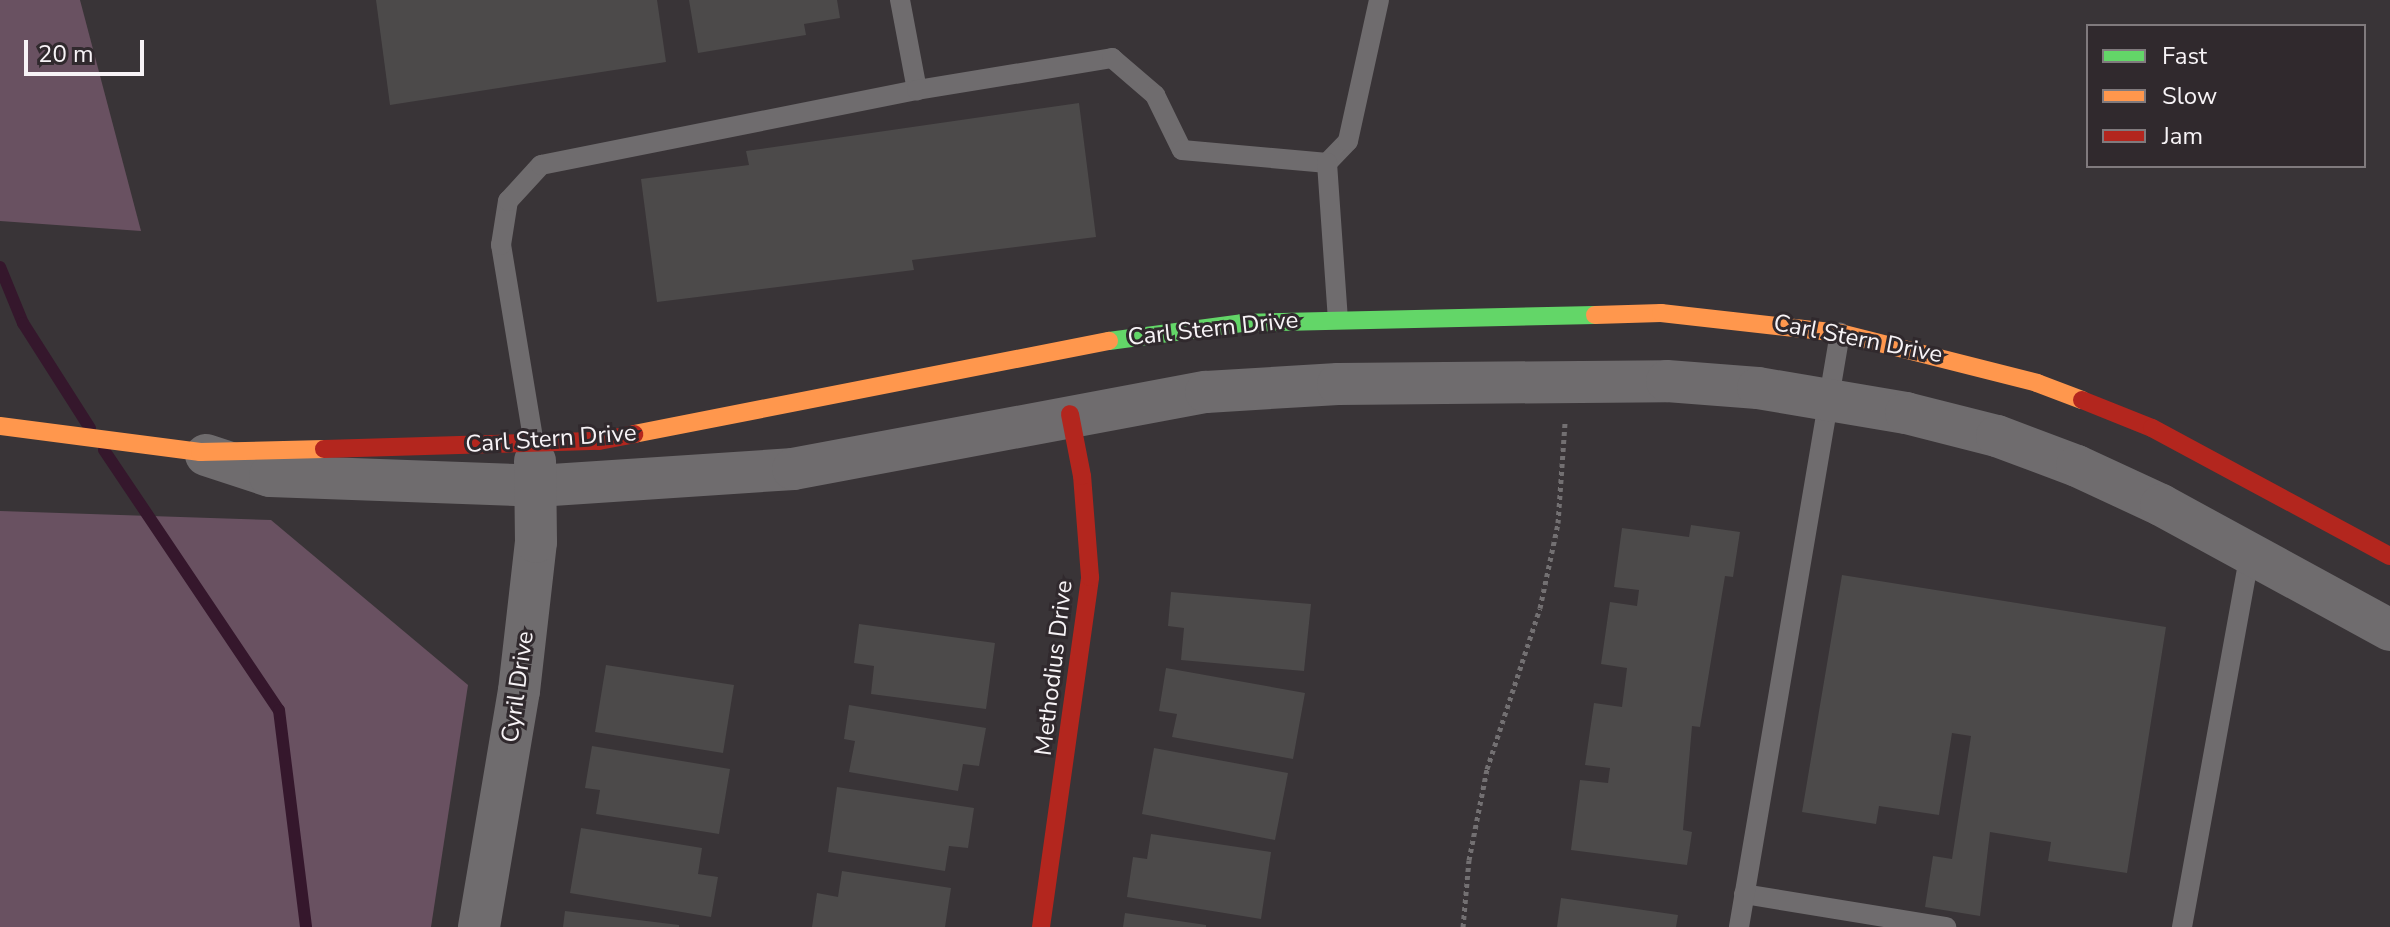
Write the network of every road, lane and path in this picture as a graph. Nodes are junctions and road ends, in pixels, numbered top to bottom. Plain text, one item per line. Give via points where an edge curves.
1 (900, 0) edge
2 (1379, 0) edge
3 (917, 90) junction
4 (1327, 163) junction
5 (1338, 319) junction
6 (1840, 333) junction
7 (1828, 398) junction
8 (1070, 414) junction
9 (1565, 418) dead end
10 (0, 426) edge
11 (534, 444) junction
12 (200, 452) junction
13 (537, 486) junction
14 (2250, 553) junction
15 (2390, 556) edge
16 (2390, 630) edge
17 (1744, 894) junction
18 (479, 927) edge
19 (1041, 927) edge
20 (1463, 927) edge
21 (1739, 927) edge
22 (1946, 927) edge
23 (2182, 927) edge

1 - 3 lane
2 - 4 lane via 1348,141
3 - 4 lane via 1112,58 1155,95 1182,150
3 - 11 lane via 541,165 508,201 501,245
4 - 5 lane
5 - 6 street, Carl Stern Drive via 1661,313
5 - 11 street, Carl Stern Drive via 1242,323 1091,343 684,426 599,441
6 - 7 lane
6 - 15 street, Carl Stern Drive via 1961,359 2097,405 2190,447
7 - 8 street, Carl Stern Drive via 1667,381 1338,384 1206,392
7 - 14 street, Carl Stern Drive via 2010,441 2133,492
7 - 17 lane
8 - 13 street, Carl Stern Drive via 759,474
8 - 19 street, Methodius Drive via 1082,476 1090,577
9 - 20 path via 1558,523 1540,608 1487,769 1469,860
10 - 12 street, Carl Stern Drive
11 - 12 street, Carl Stern Drive
11 - 13 street, Cyril Drive
12 - 13 street, Carl Stern Drive via 270,476
13 - 18 street, Cyril Drive via 519,691
14 - 16 street, Carl Stern Drive
14 - 23 lane
17 - 21 lane
17 - 22 lane

